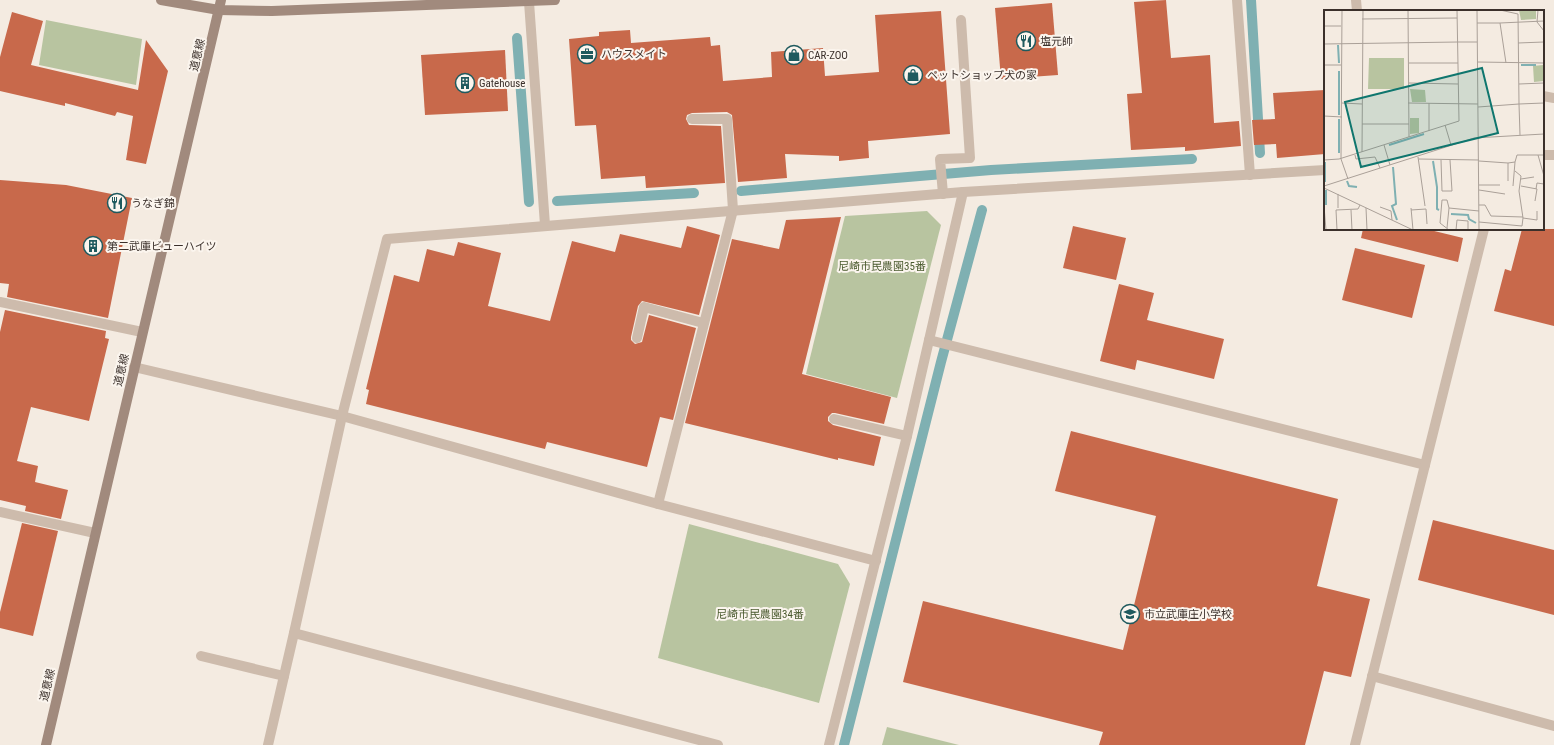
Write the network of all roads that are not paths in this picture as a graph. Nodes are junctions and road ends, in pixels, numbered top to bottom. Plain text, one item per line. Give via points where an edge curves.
1 (161, 0) edge
2 (555, 0) edge
3 (1237, 0) edge
4 (1356, 0) edge
5 (529, 2) junction
6 (220, 5) edge
7 (1357, 10) edge
8 (961, 20) dead end
9 (1544, 96) edge
10 (1554, 98) edge
11 (692, 119) dead end
12 (1324, 170) edge
13 (1250, 175) junction
14 (962, 192) junction
15 (943, 194) junction
16 (733, 210) junction
17 (545, 226) junction
18 (1484, 230) edge
19 (0, 302) edge
20 (704, 323) junction
21 (142, 332) junction
22 (636, 338) dead end
23 (934, 341) junction
24 (134, 367) junction
25 (342, 416) junction
26 (834, 419) dead end
27 (907, 436) junction
28 (1425, 465) junction
29 (658, 504) junction
30 (0, 512) edge
31 (95, 533) junction
32 (876, 561) junction
33 (294, 634) junction
34 (201, 656) dead end
35 (284, 676) junction
36 (1372, 676) junction
37 (1554, 726) edge
38 (46, 745) edge
39 (268, 745) edge
40 (718, 745) edge
41 (829, 745) edge
42 (1355, 745) edge

1 - 6 street
2 - 5 street
3 - 13 street
4 - 7 street
5 - 6 street via 272,11
5 - 17 street
6 - 21 street, 道意線
8 - 15 street via 970,158 940,159
9 - 10 street
11 - 16 street via 727,118
12 - 13 street
13 - 14 street
14 - 15 street
14 - 23 street
15 - 16 street
16 - 17 street
16 - 20 street
17 - 25 street via 387,239
18 - 28 street
19 - 21 street
20 - 22 street via 644,307
20 - 29 street
21 - 24 street, 道意線
23 - 27 street
23 - 28 street
24 - 25 street
24 - 31 street, 道意線
25 - 29 street
25 - 33 street
26 - 27 street
27 - 32 street
28 - 36 street
29 - 32 street
30 - 31 street
31 - 38 street, 道意線
32 - 41 street
33 - 35 street
33 - 40 street
34 - 35 street
35 - 39 street
36 - 37 street
36 - 42 street

